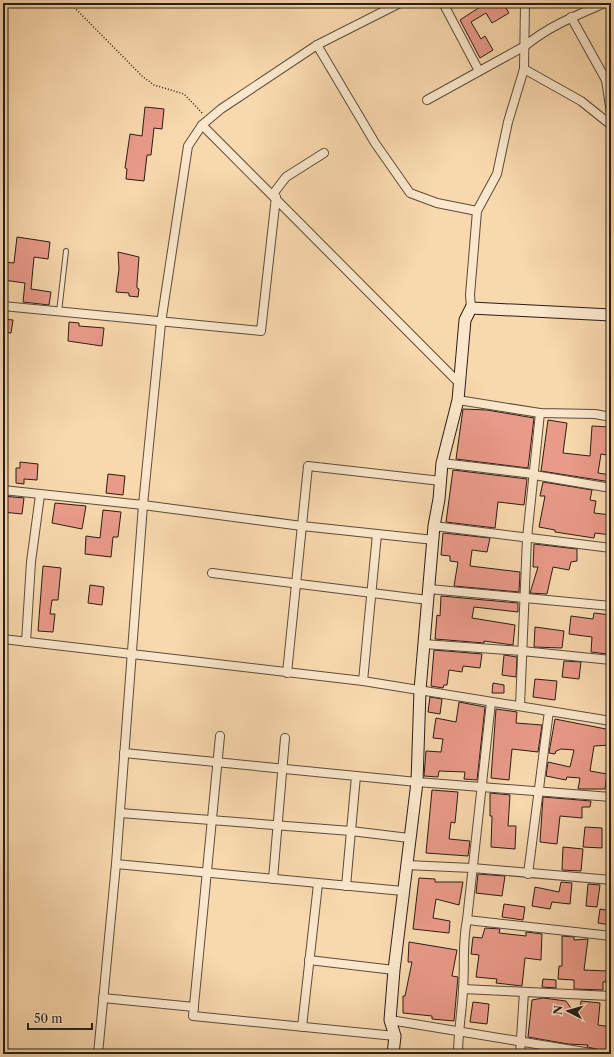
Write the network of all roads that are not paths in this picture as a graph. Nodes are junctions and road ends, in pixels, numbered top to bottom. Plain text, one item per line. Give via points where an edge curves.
1 (400, 3) edge
2 (443, 3) edge
3 (525, 3) edge
4 (605, 3) edge
5 (571, 17) junction
6 (318, 45) junction
7 (525, 46) junction
8 (524, 69) junction
9 (611, 70) edge
10 (479, 71) junction
11 (606, 80) junction
12 (427, 100) dead end
13 (611, 113) edge
14 (205, 122) junction
15 (611, 125) edge
16 (324, 153) dead end
17 (274, 196) junction
18 (477, 211) junction
19 (66, 251) dead end
20 (3, 306) edge
21 (472, 308) junction
22 (59, 312) junction
23 (611, 315) edge
24 (161, 323) junction
25 (460, 384) junction
26 (458, 400) junction
27 (540, 413) junction
28 (611, 417) edge
29 (442, 463) junction
30 (534, 474) junction
31 (440, 481) junction
32 (611, 488) edge
33 (3, 490) edge
34 (40, 495) junction
35 (143, 505) junction
36 (302, 526) junction
37 (434, 526) junction
38 (378, 534) junction
39 (527, 538) junction
40 (434, 540) junction
41 (611, 548) edge
42 (212, 574) dead end
43 (296, 585) junction
44 (429, 589) junction
45 (372, 594) junction
46 (524, 598) junction
47 (428, 600) junction
48 (611, 606) edge
49 (3, 639) edge
50 (26, 642) junction
51 (424, 644) junction
52 (522, 651) junction
53 (132, 655) junction
54 (611, 660) edge
55 (287, 673) junction
56 (363, 681) junction
57 (420, 690) junction
58 (491, 702) junction
59 (520, 706) junction
60 (549, 711) junction
61 (611, 721) edge
62 (220, 736) dead end
63 (285, 738) dead end
64 (124, 753) junction
65 (217, 763) junction
66 (283, 769) junction
67 (356, 776) junction
68 (417, 782) junction
69 (483, 787) junction
70 (538, 792) junction
71 (611, 797) edge
72 (120, 813) junction
73 (211, 819) junction
74 (278, 824) junction
75 (351, 831) junction
76 (409, 838) junction
77 (116, 864) junction
78 (406, 865) junction
79 (472, 868) junction
80 (206, 873) junction
81 (528, 874) junction
82 (273, 879) junction
83 (611, 880) edge
84 (318, 884) junction
85 (346, 886) junction
86 (403, 892) junction
87 (467, 920) junction
88 (611, 936) edge
89 (309, 960) junction
90 (394, 970) junction
91 (463, 989) junction
92 (524, 992) junction
93 (611, 996) edge
94 (103, 998) junction
95 (194, 1007) junction
96 (390, 1020) junction
97 (302, 1027) junction
98 (458, 1031) junction
99 (395, 1036) junction
100 (520, 1042) junction
101 (98, 1054) edge
102 (393, 1054) edge
103 (458, 1054) edge
104 (520, 1054) edge
105 (597, 1054) edge

1 - 6 street
2 - 10 street
3 - 7 street
4 - 5 street
5 - 7 street via 538,35
5 - 11 street
6 - 14 street
6 - 18 street via 374,143 410,193 437,203
7 - 8 street
7 - 10 street
8 - 15 street via 581,101
8 - 18 street via 508,122 498,174
9 - 11 street
10 - 12 street
11 - 13 street
14 - 17 street
14 - 24 street via 188,146
16 - 17 street via 286,177
17 - 24 street via 261,331
17 - 25 street
18 - 21 street via 470,295
19 - 22 lane
20 - 22 street
21 - 23 street
21 - 25 street via 464,327
22 - 24 street
24 - 35 street
25 - 26 street
26 - 27 street
26 - 29 street
27 - 28 street via 595,414
27 - 30 street
29 - 30 street
29 - 31 street
30 - 32 street
30 - 39 street
31 - 36 street via 308,466
31 - 37 street
33 - 34 street
34 - 35 street
34 - 50 street via 31,562
35 - 36 street
35 - 53 street
36 - 38 street
36 - 43 street
37 - 39 street
37 - 40 street
38 - 40 street
38 - 45 street
39 - 41 street
39 - 46 street
40 - 44 street
42 - 43 street
43 - 45 street
43 - 55 street
44 - 46 street
44 - 47 street
45 - 47 street
45 - 56 street
46 - 48 street
46 - 52 street
47 - 51 street
49 - 50 street
50 - 53 street
51 - 52 street
51 - 57 street
52 - 54 street
52 - 59 street
53 - 55 street
53 - 64 street
55 - 56 street
56 - 57 street
57 - 58 street
57 - 68 street
58 - 59 street
58 - 69 street
59 - 60 street
60 - 61 street
60 - 70 street
62 - 65 street
63 - 66 street
64 - 65 street
64 - 72 street
65 - 66 street
65 - 73 street
66 - 67 street
66 - 74 street
67 - 68 street
67 - 75 street
68 - 69 street
68 - 76 street
69 - 70 street
69 - 79 street
70 - 71 street
70 - 81 street
72 - 73 street
72 - 77 street
73 - 74 street
73 - 80 street
74 - 75 street
74 - 82 street
75 - 76 street
75 - 85 street
76 - 78 street
77 - 80 street
77 - 94 street
78 - 79 street
78 - 86 street
79 - 81 street
79 - 87 street
80 - 82 street
80 - 95 street
81 - 83 street
82 - 84 street
84 - 85 street
84 - 89 street
85 - 86 street
86 - 90 street
87 - 88 street
87 - 91 street via 464,936
89 - 90 street
89 - 97 street
90 - 96 street
91 - 92 street
91 - 98 street
92 - 93 street
92 - 100 street
94 - 95 street
94 - 101 street
95 - 97 street via 193,1016
96 - 98 street
96 - 99 street
97 - 99 street
98 - 100 street
98 - 103 street
99 - 102 street
100 - 104 street
100 - 105 street

